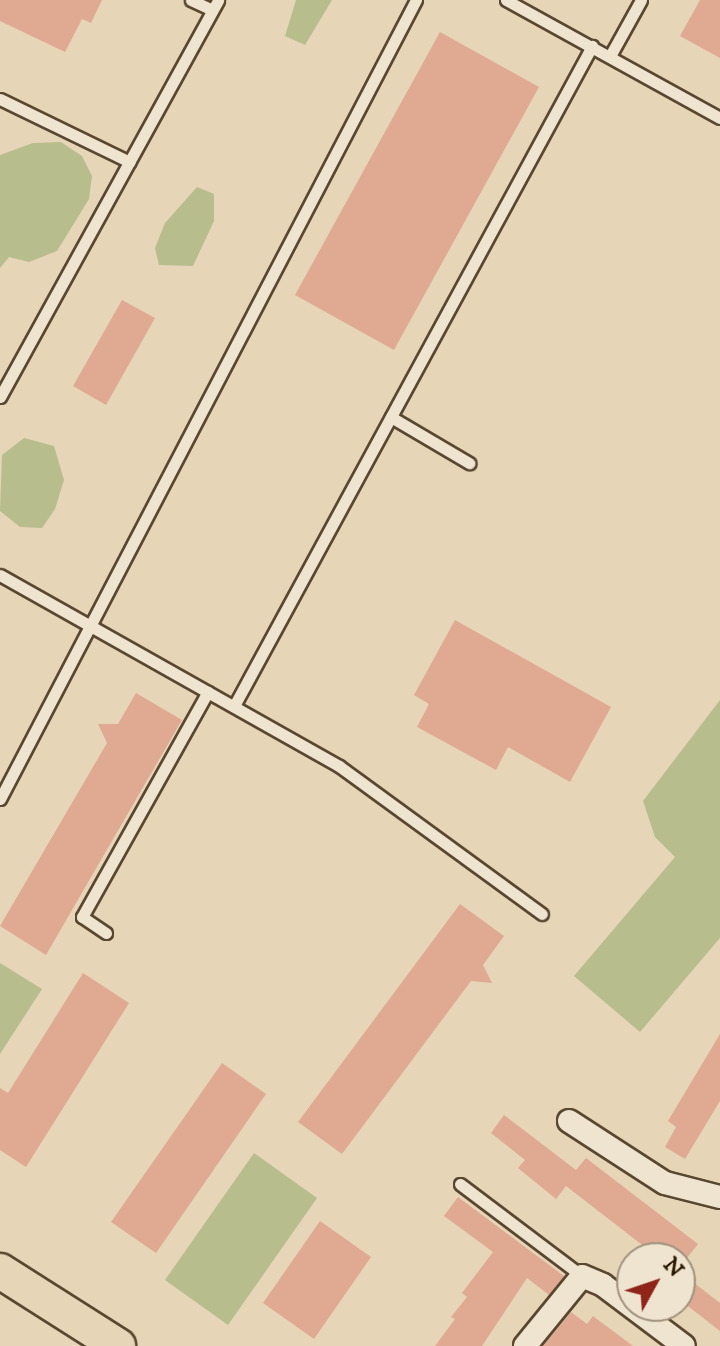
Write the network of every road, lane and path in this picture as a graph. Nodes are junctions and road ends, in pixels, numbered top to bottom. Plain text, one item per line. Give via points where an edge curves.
1 (191, 0) edge
2 (416, 0) edge
3 (506, 0) edge
4 (641, 0) edge
5 (215, 5) edge
6 (592, 46) junction
7 (610, 56) junction
8 (0, 99) edge
9 (720, 118) edge
10 (130, 162) junction
11 (0, 397) edge
12 (391, 417) junction
13 (469, 463) dead end
14 (0, 575) edge
15 (94, 624) junction
16 (208, 692) junction
17 (234, 706) junction
18 (0, 799) edge
19 (542, 914) dead end
20 (106, 933) dead end
21 (569, 1121) dead end
22 (460, 1184) dead end
23 (720, 1197) edge
24 (0, 1271) edge
25 (582, 1276) junction
26 (118, 1346) edge
27 (525, 1346) edge
28 (684, 1346) edge

1 - 5 lane
2 - 15 lane
3 - 6 lane
4 - 7 lane
5 - 10 lane
6 - 7 lane
6 - 12 lane
7 - 9 lane
8 - 10 lane
10 - 11 lane
12 - 13 lane
12 - 17 lane
14 - 15 lane
15 - 16 lane
15 - 18 lane
16 - 17 lane
16 - 20 lane via 82,917
17 - 19 lane via 339,766
21 - 23 street via 665,1183
22 - 25 lane
24 - 26 main road
25 - 27 street
25 - 28 street via 603,1285

